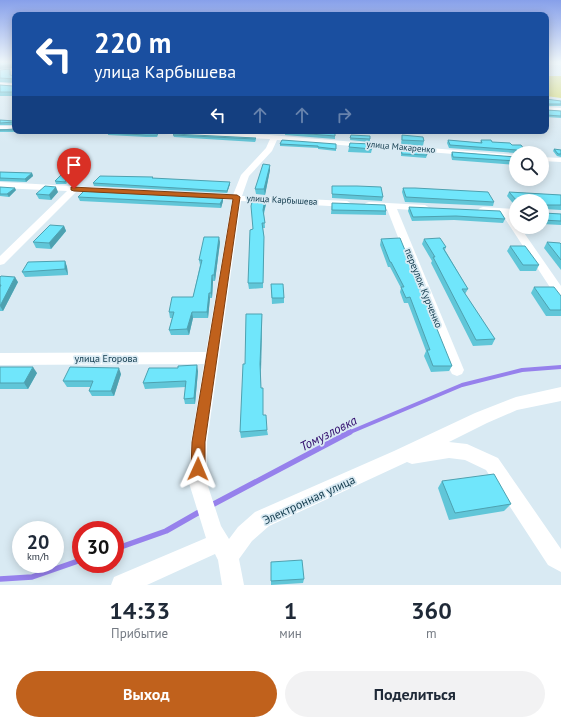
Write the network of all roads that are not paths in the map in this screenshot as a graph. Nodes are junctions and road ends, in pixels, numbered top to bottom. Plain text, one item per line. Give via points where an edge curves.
1 (549, 109) edge
2 (561, 110) edge
3 (0, 128) edge
4 (12, 128) edge
5 (208, 134) edge
6 (275, 137) junction
7 (509, 155) edge
8 (549, 159) edge
9 (561, 160) edge
10 (0, 185) edge
11 (74, 189) junction
12 (237, 197) junction
13 (391, 206) junction
14 (437, 208) edge
15 (475, 210) edge
16 (509, 212) edge
17 (524, 234) edge
18 (0, 262) edge
19 (561, 295) edge
20 (212, 358) junction
21 (0, 359) edge
22 (457, 370) dead end
23 (561, 394) edge
24 (400, 457) junction
25 (220, 543) junction
26 (561, 562) edge
27 (122, 585) edge
28 (233, 585) edge

1 - 2 street
3 - 4 street
5 - 6 street, улица Макаренко
6 - 7 street, улица Макаренко
6 - 12 street via 245,175
8 - 9 street
10 - 11 street, улица Карбышева
11 - 12 street, улица Карбышева
11 - 18 street
12 - 13 street, улица Карбышева
12 - 20 street
13 - 14 street, улица Карбышева
13 - 22 street, переулок Курченко
15 - 16 street
17 - 19 street
20 - 21 street, улица Егорова
20 - 25 street via 198,442 198,483
23 - 24 street, Электронная улица via 516,404
24 - 25 street, Электронная улица via 262,519 245,534
24 - 26 street, Электронная улица via 449,450 467,452 492,464 555,558
25 - 27 street
25 - 28 street

